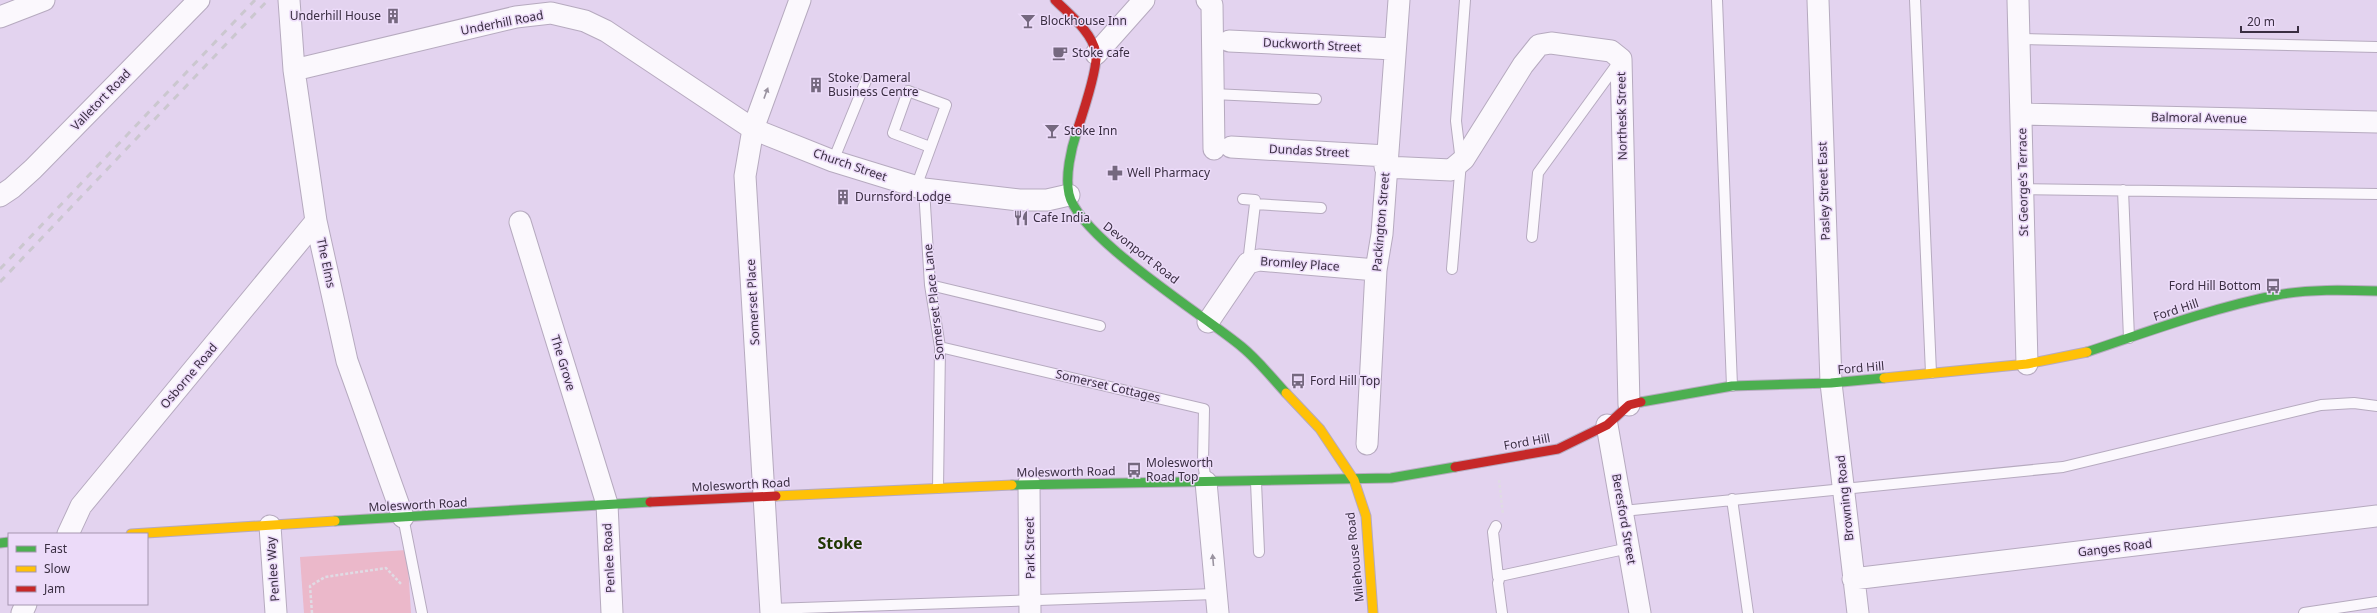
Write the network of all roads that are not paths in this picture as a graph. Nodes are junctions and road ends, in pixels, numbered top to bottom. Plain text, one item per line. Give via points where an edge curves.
1 (199, 0) edge
2 (289, 0) edge
3 (800, 0) edge
4 (1055, 0) edge
5 (1144, 0) edge
6 (1207, 0) edge
7 (1399, 0) edge
8 (1465, 0) edge
9 (1717, 0) edge
10 (1818, 0) edge
11 (1915, 0) edge
12 (2018, 0) edge
13 (34, 2) edge
14 (516, 9) edge
15 (0, 17) edge
16 (2019, 39) junction
17 (1230, 41) dead end
18 (2377, 47) edge
19 (1394, 49) junction
20 (1096, 54) junction
21 (1621, 60) junction
22 (294, 70) junction
23 (867, 78) dead end
24 (1213, 94) junction
25 (1316, 99) dead end
26 (2021, 114) junction
27 (2377, 122) edge
28 (753, 129) junction
29 (930, 146) junction
30 (833, 161) junction
31 (1386, 161) junction
32 (1461, 162) junction
33 (920, 188) junction
34 (2023, 189) junction
35 (2123, 190) junction
36 (2377, 194) edge
37 (1069, 195) junction
38 (0, 196) edge
39 (1243, 198) dead end
40 (1254, 204) junction
41 (1320, 208) dead end
42 (316, 221) junction
43 (520, 222) dead end
44 (1532, 237) dead end
45 (1248, 263) junction
46 (1452, 269) dead end
47 (1376, 270) junction
48 (930, 285) junction
49 (2377, 291) edge
50 (1208, 322) junction
51 (1100, 326) dead end
52 (2129, 338) junction
53 (940, 347) junction
54 (2027, 364) junction
55 (1931, 373) junction
56 (1831, 383) junction
57 (1732, 386) junction
58 (1629, 405) junction
59 (2377, 406) edge
60 (1607, 425) junction
61 (1367, 444) dead end
62 (1340, 457) joint
63 (1354, 480) junction
64 (1206, 482) junction
65 (1256, 482) junction
66 (1029, 483) junction
67 (938, 488) junction
68 (1844, 488) junction
69 (764, 496) junction
70 (1732, 499) junction
71 (606, 504) junction
72 (1623, 511) junction
73 (2377, 516) edge
74 (404, 517) junction
75 (270, 526) junction
76 (1496, 526) road end
77 (68, 533) edge
78 (148, 533) edge
79 (1629, 548) junction
80 (1259, 552) dead end
81 (1498, 577) junction
82 (1853, 579) junction
83 (2377, 602) edge
84 (1217, 604) edge
85 (1030, 606) edge
86 (771, 611) edge
87 (276, 613) edge
88 (422, 613) edge
89 (612, 613) edge
90 (1373, 613) edge
91 (1502, 613) edge
92 (1640, 613) edge
93 (1748, 613) edge
94 (1858, 613) edge
95 (2304, 613) edge

1 - 38 street, Valletort Road via 33,169
2 - 22 street, The Elms
28 -> 3 street, Somerset Place
4 - 20 street via 1086,32
5 - 20 street
6 - 24 street via 1212,5
7 - 19 street, Packington Street
8 - 32 lane via 1456,122
9 - 57 lane
10 - 56 street, Pasley Street East
11 - 55 lane
12 - 16 street, St George's Terrace
13 - 15 street
14 - 22 street, Underhill Road
14 - 28 street, Underhill Road via 551,13 585,21 606,31
16 - 18 lane
16 - 26 street, St George's Terrace
17 - 19 street, Duckworth Street
19 - 31 street, Packington Street
20 - 37 street, Devonport Road via 1088,98 1074,145 1068,180
21 - 32 street, Northesk Street via 1611,51 1551,44 1538,45
21 - 44 lane via 1538,173
21 - 58 street, Northesk Street
22 - 42 street, The Elms
23 - 30 lane
24 - 25 lane
24 - 31 street, Dundas Street via 1223,148
26 - 27 street, Balmoral Avenue
26 - 34 street, St George's Terrace
28 - 30 street, Church Street
28 - 69 street, Somerset Place via 745,176
29 - 29 lane via 946,104 908,91 893,133
29 - 33 lane
30 - 33 street, Church Street
31 - 32 street via 1451,170
31 - 47 street, Packington Street via 1382,234
32 - 46 lane
33 - 37 street, Church Street via 1019,200 1047,200
33 - 48 lane, Somerset Place Lane
34 - 35 lane
34 - 54 street, St George's Terrace
35 - 36 lane
35 - 52 lane
37 - 50 street, Devonport Road via 1080,216 1104,242
39 - 40 lane via 1255,200
40 - 41 lane
40 - 45 lane
42 - 74 street, The Elms via 347,361
42 - 77 street, Osborne Road via 81,506
43 - 71 street, The Grove
45 - 47 street, Bromley Place via 1259,260
45 - 50 street, Bromley Place
47 - 61 street, Packington Street
48 - 51 lane
48 - 53 lane, Somerset Place Lane
49 - 52 street, Ford Hill via 2337,290 2278,295 2206,313
50 - 62 street, Devonport Road via 1243,348 1279,384 1320,429
52 - 54 street, Ford Hill via 2083,353
53 - 64 lane, Somerset Cottages via 1204,409 1203,462
53 - 67 lane, Somerset Place Lane
54 - 55 street, Ford Hill
55 - 56 street, Ford Hill
56 - 57 street, Ford Hill
56 - 68 street, Browning Road
57 - 58 street, Ford Hill
58 - 60 street, Ford Hill
59 - 68 lane via 2354,403 2321,405 2063,467
60 - 63 street, Ford Hill via 1558,449 1391,478
60 - 72 street, Beresford Street
62 - 63 street, Milehouse Road
63 - 65 street, Molesworth Road
63 - 90 street, Milehouse Road via 1366,516
64 - 65 street, Molesworth Road
64 - 66 street, Molesworth Road
84 -> 64 street
65 - 80 lane
66 - 67 street, Molesworth Road
66 - 85 street, Park Street
67 - 69 street, Molesworth Road
68 - 70 lane
68 - 82 street, Browning Road
69 - 71 street, Molesworth Road
69 - 86 street, Somerset Place
70 - 72 lane
70 - 93 lane
71 - 74 street, Molesworth Road
71 - 89 street, Penlee Road
72 - 79 street, Beresford Street
73 - 82 street, Ganges Road
74 - 75 street, Molesworth Road
74 - 88 lane
75 - 78 street, Molesworth Road
75 - 87 street, Penlee Way
76 - 81 lane via 1493,532
79 - 81 lane
79 - 92 street, Beresford Street
81 - 91 lane
82 - 94 street, Browning Road
83 - 95 lane
84 - 85 lane
85 - 86 lane

